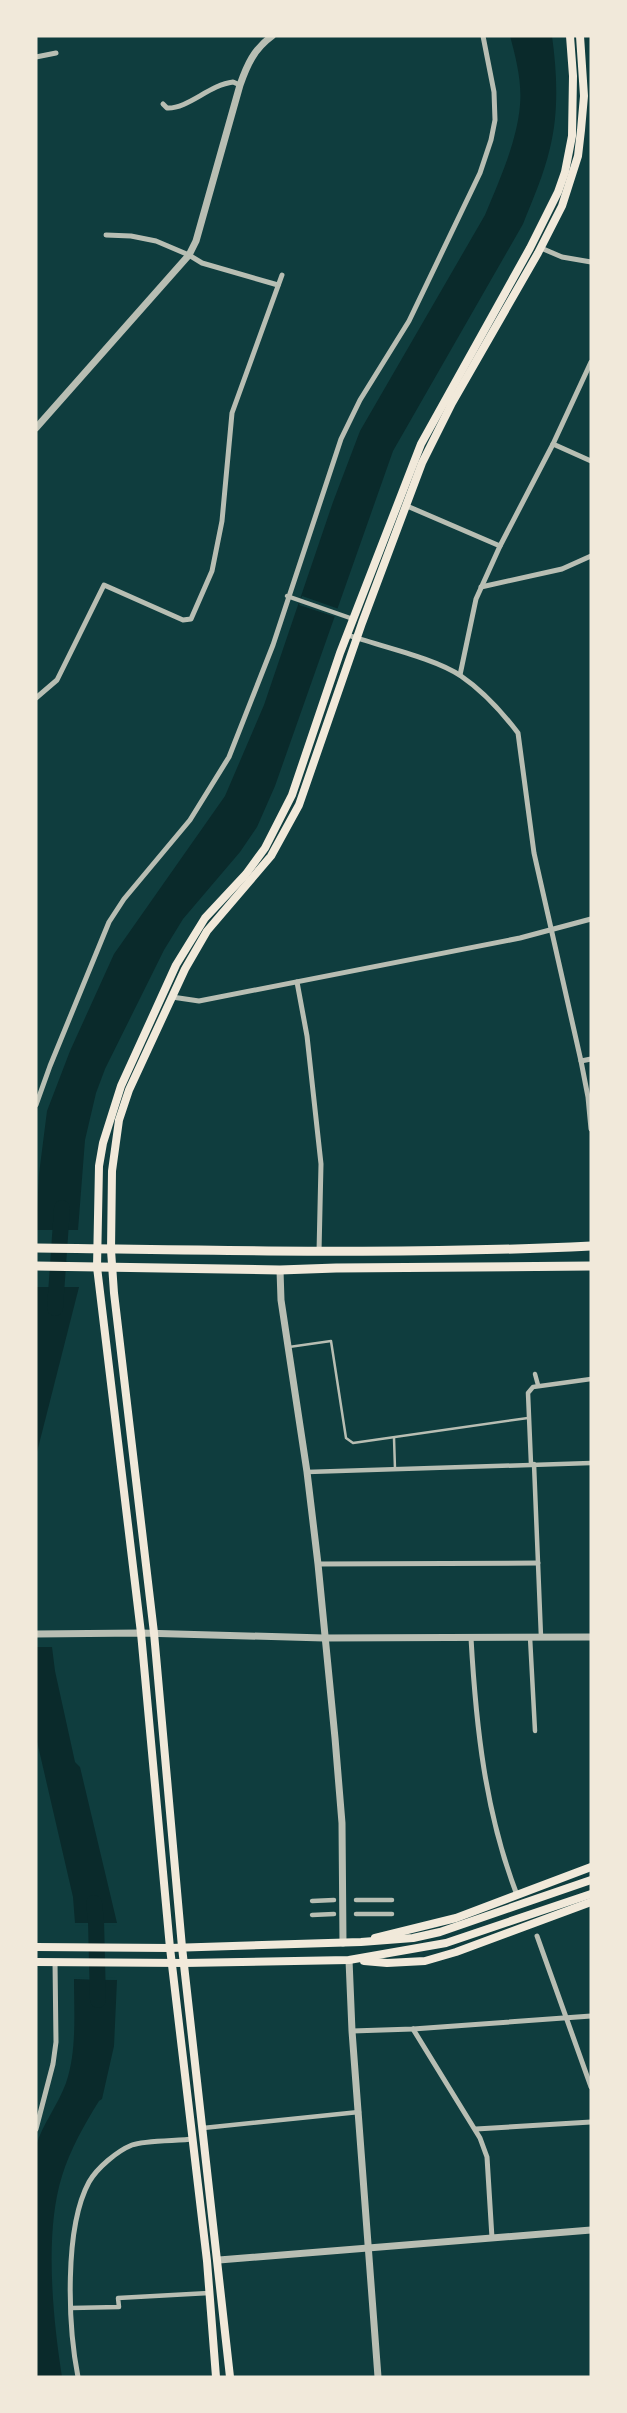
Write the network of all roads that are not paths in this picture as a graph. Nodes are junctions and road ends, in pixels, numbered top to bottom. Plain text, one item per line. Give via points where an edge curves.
1 (272, 36) edge
2 (483, 36) edge
3 (570, 36) edge
4 (580, 36) edge
5 (56, 53) dead end
6 (36, 57) edge
7 (240, 85) junction
8 (163, 104) dead end
9 (106, 236) dead end
10 (541, 248) junction
11 (189, 255) junction
12 (591, 262) edge
13 (282, 275) dead end
14 (278, 285) junction
15 (591, 362) edge
16 (36, 428) edge
17 (552, 444) junction
18 (591, 462) edge
19 (407, 506) junction
20 (500, 546) junction
21 (591, 556) edge
22 (481, 587) junction
23 (287, 596) junction
24 (353, 619) junction
25 (348, 635) junction
26 (357, 638) junction
27 (460, 675) junction
28 (36, 698) edge
29 (591, 919) edge
30 (552, 930) junction
31 (297, 982) junction
32 (172, 998) junction
33 (591, 1059) edge
34 (581, 1061) junction
35 (36, 1105) edge
36 (591, 1129) edge
37 (591, 1246) edge
38 (36, 1248) edge
39 (92, 1249) junction
40 (111, 1250) junction
41 (319, 1252) junction
42 (36, 1266) edge
43 (591, 1266) edge
44 (97, 1267) junction
45 (112, 1268) junction
46 (280, 1270) junction
47 (287, 1347) junction
48 (535, 1374) dead end
49 (591, 1379) edge
50 (538, 1385) junction
51 (528, 1418) junction
52 (394, 1438) junction
53 (591, 1463) edge
54 (532, 1464) junction
55 (395, 1469) junction
56 (307, 1472) junction
57 (538, 1563) junction
58 (318, 1564) junction
59 (141, 1633) junction
60 (154, 1633) junction
61 (36, 1634) edge
62 (542, 1637) junction
63 (591, 1637) edge
64 (324, 1638) junction
65 (471, 1638) junction
66 (530, 1638) junction
67 (535, 1731) dead end
68 (591, 1868) edge
69 (591, 1880) edge
70 (591, 1894) edge
71 (517, 1895) junction
72 (334, 1900) dead end
73 (356, 1900) dead end
74 (392, 1900) dead end
75 (312, 1901) dead end
76 (591, 1902) edge
77 (334, 1914) dead end
78 (356, 1914) dead end
79 (392, 1914) dead end
80 (312, 1915) dead end
81 (537, 1936) dead end
82 (361, 1942) junction
83 (343, 1943) junction
84 (36, 1947) edge
85 (182, 1947) junction
86 (170, 1948) junction
87 (350, 1960) junction
88 (36, 1962) edge
89 (55, 1962) junction
90 (172, 1963) junction
91 (184, 1963) junction
92 (591, 2016) edge
93 (565, 2018) junction
94 (413, 2029) junction
95 (352, 2031) junction
96 (591, 2087) edge
97 (359, 2112) junction
98 (591, 2122) edge
99 (203, 2128) junction
100 (36, 2129) edge
101 (476, 2129) junction
102 (192, 2140) junction
103 (591, 2230) edge
104 (492, 2238) junction
105 (369, 2248) junction
106 (219, 2260) junction
107 (210, 2293) junction
108 (71, 2308) junction
109 (78, 2377) edge
110 (216, 2377) edge
111 (230, 2377) edge
112 (378, 2377) edge

1 - 7 street via 261,44 249,61
2 - 23 street via 494,92 492,140 461,216 409,321 360,400 341,439
3 - 24 main road via 572,136 558,192 421,444
4 - 10 main road via 584,96 578,156 562,206
5 - 6 street
7 - 8 street via 233,82 212,87 176,108 167,108
7 - 11 street via 196,241
9 - 11 street via 156,241
10 - 12 street via 562,257
10 - 19 main road via 434,438
11 - 14 street via 202,263
11 - 16 street
13 - 14 street
14 - 28 street via 232,413 222,521 212,571 191,619 183,620 104,585 57,680
15 - 17 street
17 - 18 street
17 - 20 street
19 - 20 street
19 - 26 main road
20 - 22 street
21 - 22 street via 562,569
22 - 27 street
23 - 24 street
23 - 35 street via 229,757 190,820 124,899 109,922
24 - 25 main road
25 - 26 street
25 - 39 main road via 298,779 279,823 246,874 193,936 176,965 121,1086 99,1166
26 - 27 street
26 - 32 main road via 311,774 285,831 254,878 207,931
27 - 30 street via 507,718 518,733 534,853
29 - 30 street
30 - 31 street
30 - 34 street
31 - 32 street via 199,1000
31 - 41 street via 307,1036 321,1164
32 - 40 main road via 129,1090 119,1120 112,1170
33 - 34 street
34 - 36 street
37 - 41 main road via 485,1251
38 - 39 main road
39 - 40 main road
39 - 44 main road
40 - 41 main road
40 - 45 main road
42 - 44 main road
43 - 46 main road
44 - 45 main road
44 - 59 main road
45 - 46 main road
45 - 60 main road
46 - 47 street
47 - 52 lane via 331,1341 346,1438 353,1443
47 - 56 street
48 - 50 street
49 - 50 street
50 - 51 street via 528,1393
51 - 52 lane
51 - 54 street
52 - 55 lane
53 - 54 street
54 - 55 street
54 - 57 street
55 - 56 street
56 - 58 street
57 - 58 street
57 - 62 street
58 - 64 street
59 - 60 street
59 - 61 street
59 - 86 main road
60 - 64 street
60 - 85 main road
62 - 63 street
62 - 66 street
64 - 65 street
64 - 83 street via 342,1823
65 - 66 street
65 - 71 street via 486,1788
66 - 67 street
68 - 71 main road
69 - 82 main road via 440,1932 413,1938
70 - 87 main road via 446,1943
71 - 82 main road via 456,1918
72 - 75 street
73 - 74 street
76 - 87 main road via 456,1952 425,1960 387,1964
77 - 80 street
78 - 79 street
81 - 93 street
82 - 83 main road
83 - 85 main road
84 - 86 main road
85 - 86 main road
85 - 91 main road
86 - 90 main road
87 - 91 main road
87 - 95 street
88 - 89 main road
89 - 90 main road
89 - 100 street via 54,2064
90 - 91 main road
90 - 102 main road
91 - 99 main road
92 - 93 street
93 - 94 street
93 - 96 street
94 - 95 street
94 - 101 street
95 - 97 street
97 - 99 street
97 - 105 street
98 - 101 street
99 - 106 main road
101 - 104 street via 487,2157
102 - 107 main road
102 - 108 street via 132,2145 110,2159 89,2181 78,2212 73,2242
103 - 104 street
104 - 105 street
105 - 106 street
105 - 112 street
106 - 111 main road
107 - 108 street via 118,2298 119,2307
107 - 110 main road
108 - 109 street via 73,2354

